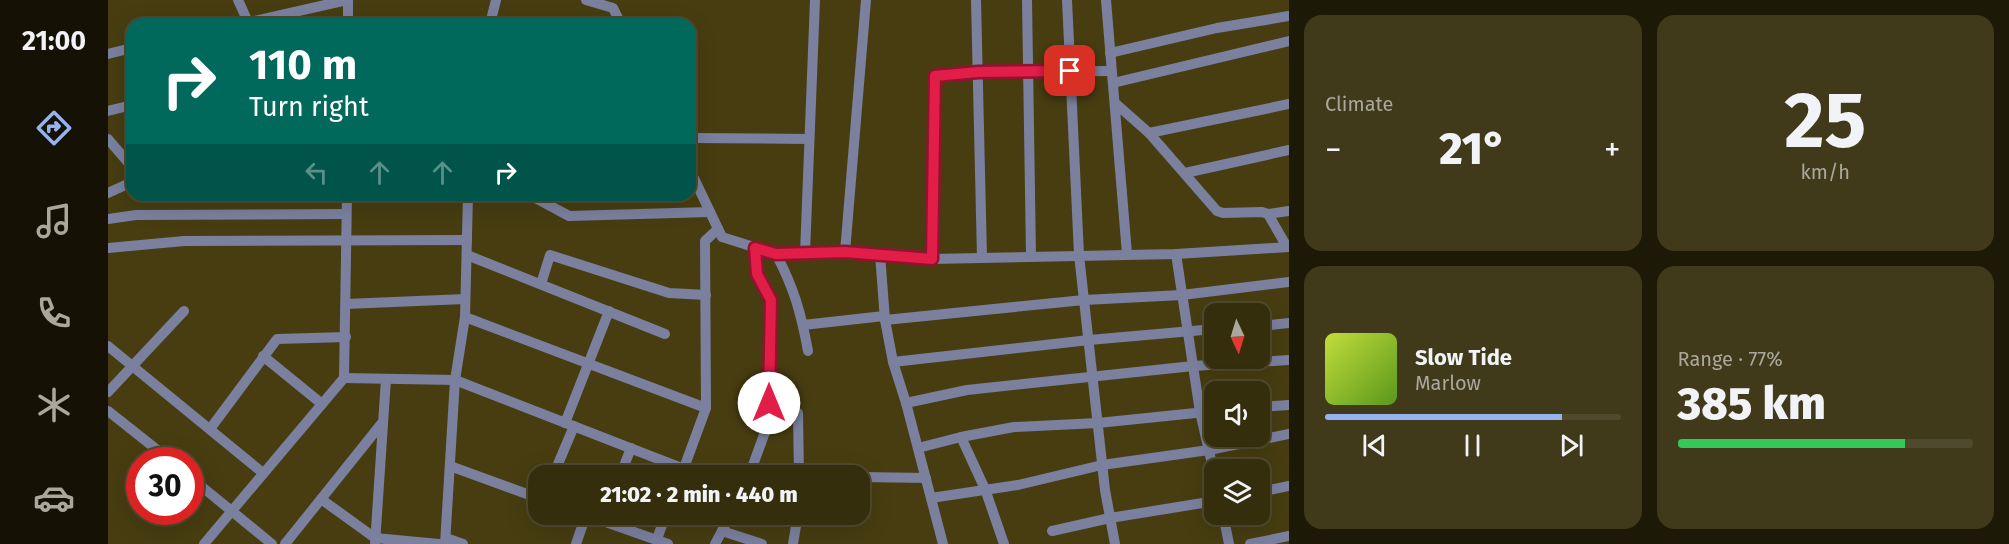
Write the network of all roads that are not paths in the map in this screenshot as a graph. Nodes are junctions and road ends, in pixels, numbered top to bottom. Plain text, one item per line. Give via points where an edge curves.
1 (238, 0) edge
2 (347, 0) edge
3 (496, 0) edge
4 (586, 0) edge
5 (815, 0) edge
6 (866, 0) edge
7 (976, 0) edge
8 (1027, 0) edge
9 (1067, 0) edge
10 (1106, 0) edge
11 (615, 4) edge
12 (302, 5) edge
13 (1289, 16) edge
14 (243, 18) edge
15 (284, 18) edge
16 (348, 18) edge
17 (492, 18) edge
18 (1289, 41) edge
19 (126, 50) edge
20 (1110, 53) junction
21 (108, 54) edge
22 (1070, 71) junction
23 (1111, 71) junction
24 (978, 72) junction
25 (1028, 72) junction
26 (1113, 83) junction
27 (1115, 103) junction
28 (1289, 104) edge
29 (126, 106) edge
30 (108, 111) edge
31 (1149, 133) junction
32 (696, 138) edge
33 (108, 139) edge
34 (810, 139) junction
35 (1289, 150) edge
36 (126, 160) edge
37 (1185, 172) junction
38 (696, 183) edge
39 (126, 185) edge
40 (108, 194) edge
41 (347, 201) edge
42 (468, 201) edge
43 (541, 201) edge
44 (1289, 211) edge
45 (710, 212) junction
46 (346, 214) junction
47 (1268, 214) junction
48 (108, 219) edge
49 (718, 229) junction
50 (346, 240) junction
51 (467, 240) junction
52 (1288, 247) edge
53 (108, 248) edge
54 (755, 248) junction
55 (845, 252) junction
56 (805, 253) junction
57 (776, 254) junction
58 (880, 254) junction
59 (1127, 254) junction
60 (1176, 254) junction
61 (467, 255) junction
62 (1079, 255) junction
63 (1031, 256) junction
64 (982, 258) junction
65 (932, 259) junction
66 (1289, 282) edge
67 (541, 284) junction
68 (706, 295) junction
69 (1182, 295) junction
70 (465, 299) junction
71 (1084, 300) junction
72 (346, 304) junction
73 (184, 310) dead end
74 (609, 311) junction
75 (465, 317) junction
76 (884, 318) junction
77 (1289, 323) edge
78 (803, 325) junction
79 (1270, 325) edge
80 (1204, 330) edge
81 (1187, 332) junction
82 (666, 334) dead end
83 (346, 337) junction
84 (1089, 340) junction
85 (108, 346) edge
86 (808, 351) dead end
87 (263, 356) junction
88 (1289, 360) edge
89 (893, 362) junction
90 (589, 364) junction
91 (132, 366) junction
92 (1193, 366) junction
93 (1093, 377) junction
94 (344, 378) junction
95 (386, 379) junction
96 (455, 380) junction
97 (108, 392) edge
98 (906, 403) junction
99 (322, 404) junction
100 (1289, 405) edge
101 (1270, 406) edge
102 (706, 408) junction
103 (108, 411) edge
104 (1200, 412) junction
105 (1204, 412) edge
106 (798, 413) dead end
107 (382, 423) junction
108 (1098, 423) junction
109 (570, 424) junction
110 (210, 429) junction
111 (1289, 434) edge
112 (961, 437) junction
113 (154, 447) edge
114 (631, 448) junction
115 (918, 448) junction
116 (1209, 450) junction
117 (1211, 459) edge
118 (557, 465) edge
119 (624, 465) edge
120 (667, 465) edge
121 (685, 465) edge
122 (753, 465) edge
123 (799, 465) edge
124 (1102, 465) junction
125 (450, 466) junction
126 (263, 473) junction
127 (870, 477) edge
128 (926, 478) junction
129 (1289, 486) edge
130 (204, 488) edge
131 (985, 489) junction
132 (1270, 490) edge
133 (528, 494) edge
134 (931, 498) junction
135 (321, 499) junction
136 (1204, 503) edge
137 (231, 510) junction
138 (1110, 518) junction
139 (582, 525) edge
140 (621, 525) edge
141 (664, 525) edge
142 (725, 525) edge
143 (796, 525) edge
144 (1225, 525) edge
145 (722, 531) junction
146 (1052, 531) dead end
147 (1289, 536) edge
148 (375, 541) edge
149 (444, 542) edge
150 (662, 542) edge
151 (204, 544) edge
152 (272, 544) edge
153 (285, 544) edge
154 (463, 544) edge
155 (576, 544) edge
156 (715, 544) edge
157 (762, 544) edge
158 (793, 544) edge
159 (943, 544) edge
160 (1004, 544) edge
161 (1115, 544) edge
162 (1229, 544) edge
163 (1250, 544) edge

1 - 14 street
2 - 12 street
2 - 16 street
3 - 17 street
4 - 11 street
5 - 34 street
6 - 55 street
7 - 24 street
8 - 25 street
9 - 22 street
10 - 20 street
12 - 15 street
13 - 20 street
18 - 26 street
19 - 21 street
20 - 23 street
22 - 23 street
22 - 25 street
22 - 62 street
23 - 26 street
24 - 25 street
24 - 64 street
24 - 65 street via 935,76
25 - 63 street
26 - 27 street
27 - 31 street
27 - 59 street
28 - 31 street
29 - 30 street
31 - 37 street
32 - 34 street
33 - 36 street
34 - 56 street
35 - 37 street
37 - 47 street via 1217,211
38 - 45 street
39 - 40 street
41 - 46 street
42 - 51 street
43 - 45 street via 569,216
44 - 47 street
45 - 49 street
46 - 48 street via 136,215
46 - 50 street
47 - 52 street
49 - 54 street via 722,237
49 - 68 street via 705,241
50 - 51 street
50 - 53 street via 184,241
50 - 72 street
51 - 61 street
52 - 60 street
54 - 57 street
54 - 122 street via 757,274 771,300 769,421
55 - 56 street
55 - 58 street
56 - 57 street
57 - 78 street via 794,291
58 - 65 street
58 - 76 street
59 - 60 street
59 - 62 street
60 - 69 street
61 - 67 street
61 - 70 street
62 - 63 street
62 - 71 street
63 - 64 street
64 - 65 street
66 - 69 street
67 - 68 street via 550,255 669,294
67 - 74 street
68 - 102 street
69 - 71 street
69 - 81 street
70 - 72 street
70 - 75 street
71 - 76 street
71 - 84 street
72 - 83 street
73 - 91 street
74 - 82 street
74 - 90 street
75 - 90 street
75 - 96 street
76 - 78 street
76 - 89 street
77 - 79 street
78 - 86 street
80 - 81 street
81 - 84 street
81 - 92 street
83 - 87 street via 277,339
83 - 94 street
84 - 89 street
84 - 93 street
85 - 91 street
87 - 99 street
87 - 110 street
88 - 92 street
89 - 98 street
90 - 102 street
90 - 109 street
91 - 97 street
91 - 110 street
92 - 93 street
92 - 104 street
93 - 98 street via 967,390
93 - 108 street
94 - 95 street
94 - 99 street
95 - 96 street
95 - 107 street
96 - 109 street
96 - 125 street
98 - 115 street
99 - 126 street
100 - 101 street
102 - 121 street
103 - 113 street
104 - 105 street
104 - 108 street
104 - 116 street
106 - 123 street
107 - 135 street
107 - 148 street
108 - 112 street via 1014,427
108 - 124 street
109 - 114 street
109 - 118 street
110 - 126 street
111 - 116 street
112 - 115 street
112 - 131 street
114 - 119 street
114 - 120 street
115 - 128 street
116 - 117 street
116 - 124 street
124 - 131 street
124 - 138 street
125 - 133 street
125 - 149 street
126 - 137 street
127 - 128 street
128 - 134 street
129 - 132 street
130 - 137 street
131 - 134 street
131 - 160 street
134 - 159 street
135 - 148 street
135 - 153 street
136 - 138 street
137 - 151 street
137 - 152 street
138 - 146 street
138 - 161 street
139 - 155 street
140 - 150 street
141 - 150 street
142 - 145 street
143 - 158 street
144 - 162 street
145 - 156 street
145 - 157 street
147 - 163 street
148 - 149 street
149 - 154 street

